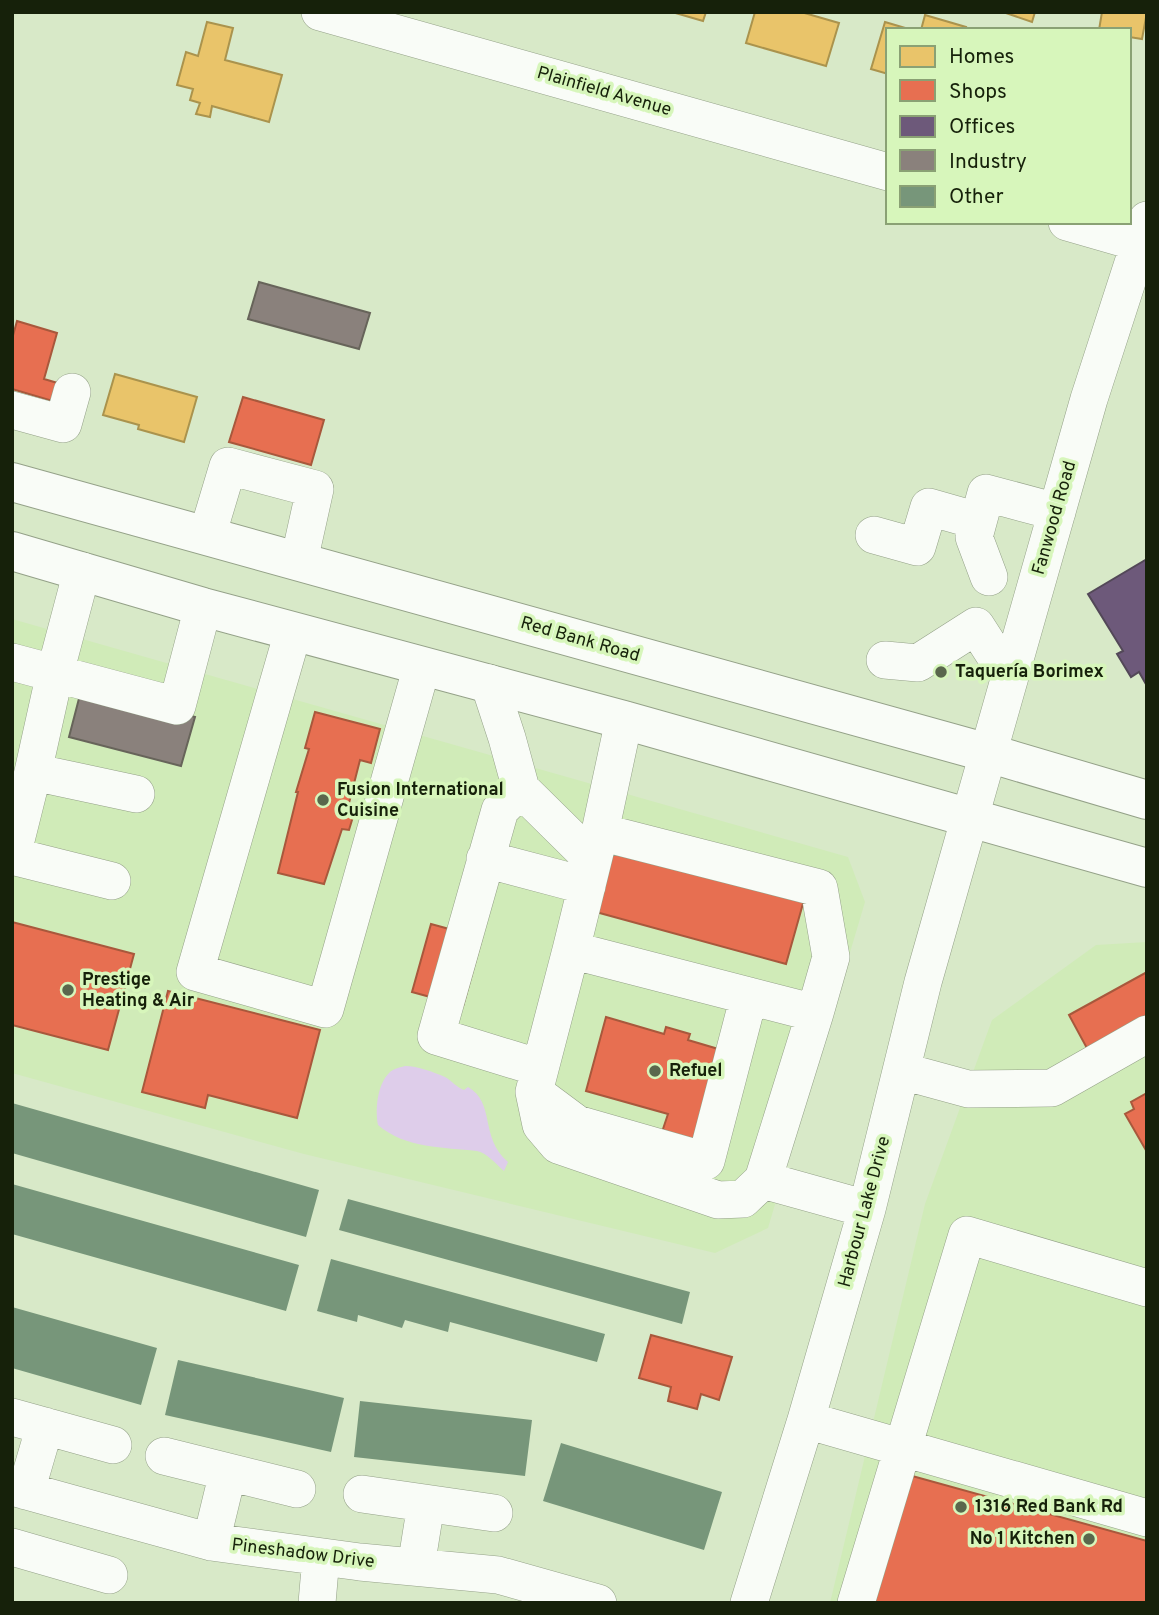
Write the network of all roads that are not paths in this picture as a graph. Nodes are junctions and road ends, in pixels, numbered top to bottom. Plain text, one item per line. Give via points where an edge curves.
1 (320, 12) edge
2 (886, 171) edge
3 (1078, 224) edge
4 (1145, 236) edge
5 (72, 391) dead end
6 (12, 411) edge
7 (12, 482) edge
8 (1057, 512) junction
9 (978, 521) junction
10 (874, 535) dead end
11 (207, 536) junction
12 (12, 551) edge
13 (299, 561) junction
14 (82, 571) junction
15 (989, 576) dead end
16 (204, 607) junction
17 (292, 632) junction
18 (885, 660) dead end
19 (12, 662) edge
20 (1014, 662) junction
21 (422, 666) junction
22 (55, 673) junction
23 (489, 683) junction
24 (624, 720) junction
25 (988, 753) junction
26 (33, 772) junction
27 (521, 789) junction
28 (136, 794) dead end
29 (1147, 800) edge
30 (970, 818) junction
31 (12, 856) edge
32 (485, 859) junction
33 (593, 859) junction
34 (1147, 868) edge
35 (112, 881) dead end
36 (571, 950) junction
37 (750, 996) junction
38 (815, 1013) junction
39 (1147, 1034) edge
40 (902, 1071) junction
41 (537, 1080) junction
42 (706, 1161) junction
43 (763, 1180) junction
44 (718, 1200) junction
45 (867, 1209) junction
46 (1147, 1288) edge
47 (806, 1420) junction
48 (28, 1421) edge
49 (113, 1445) dead end
50 (903, 1449) junction
51 (164, 1456) dead end
52 (228, 1472) junction
53 (297, 1489) dead end
54 (32, 1493) edge
55 (362, 1494) dead end
56 (426, 1504) junction
57 (494, 1513) dead end
58 (1147, 1518) edge
59 (211, 1542) junction
60 (27, 1552) edge
61 (321, 1557) junction
62 (416, 1567) junction
63 (109, 1575) dead end
64 (517, 1592) edge
65 (317, 1603) edge
66 (598, 1603) edge
67 (749, 1603) edge
68 (856, 1603) edge

1 - 2 street, Plainfield Avenue
3 - 4 street
4 - 8 street, Fanwood Road via 1089,399
5 - 6 street via 63,424
7 - 11 main road, Red Bank Road
8 - 9 street via 985,493
8 - 20 street, Fanwood Road
9 - 10 street via 929,507 917,547
9 - 15 street via 974,537
11 - 13 main road, Red Bank Road
11 - 13 street via 228,466 315,489
12 - 14 main road
13 - 25 main road, Red Bank Road
14 - 16 main road
14 - 22 street
16 - 17 main road
16 - 22 street via 177,706
17 - 21 main road
17 - 21 street via 195,972 325,1009
18 - 20 street via 918,663 976,626 994,654
19 - 22 street
20 - 25 street, Fanwood Road
21 - 23 main road
22 - 26 street
23 - 24 main road
23 - 27 street
24 - 30 main road
24 - 33 street
25 - 29 main road, Red Bank Road
25 - 30 street, Fanwood Road
26 - 28 street
26 - 31 street
27 - 32 street via 500,810
27 - 33 street
30 - 34 main road
30 - 40 street, Harbour Lake Drive
31 - 35 street
32 - 33 street
32 - 41 street via 436,1037
33 - 36 street
33 - 38 street via 819,888 831,957
36 - 37 street
36 - 41 street
37 - 38 street
37 - 42 street
38 - 43 street
39 - 40 street via 1052,1088 968,1089
40 - 45 street, Harbour Lake Drive
41 - 42 street via 577,1124
41 - 44 street via 541,1125 558,1145
42 - 44 street
43 - 44 street via 743,1199
43 - 45 street
45 - 47 street, Harbour Lake Drive
46 - 50 street via 967,1235
47 - 50 street
47 - 67 street, Harbour Lake Drive
48 - 49 street
48 - 54 street
50 - 58 street
50 - 68 street
51 - 52 street
52 - 53 street
52 - 59 street
54 - 59 street, Pineshadow Drive
54 - 60 street
55 - 56 street
56 - 57 street
56 - 62 street
59 - 61 street, Pineshadow Drive
60 - 63 street
61 - 62 street, Pineshadow Drive
61 - 65 street
62 - 64 street, Pineshadow Drive via 498,1575
64 - 66 street, Pineshadow Drive

